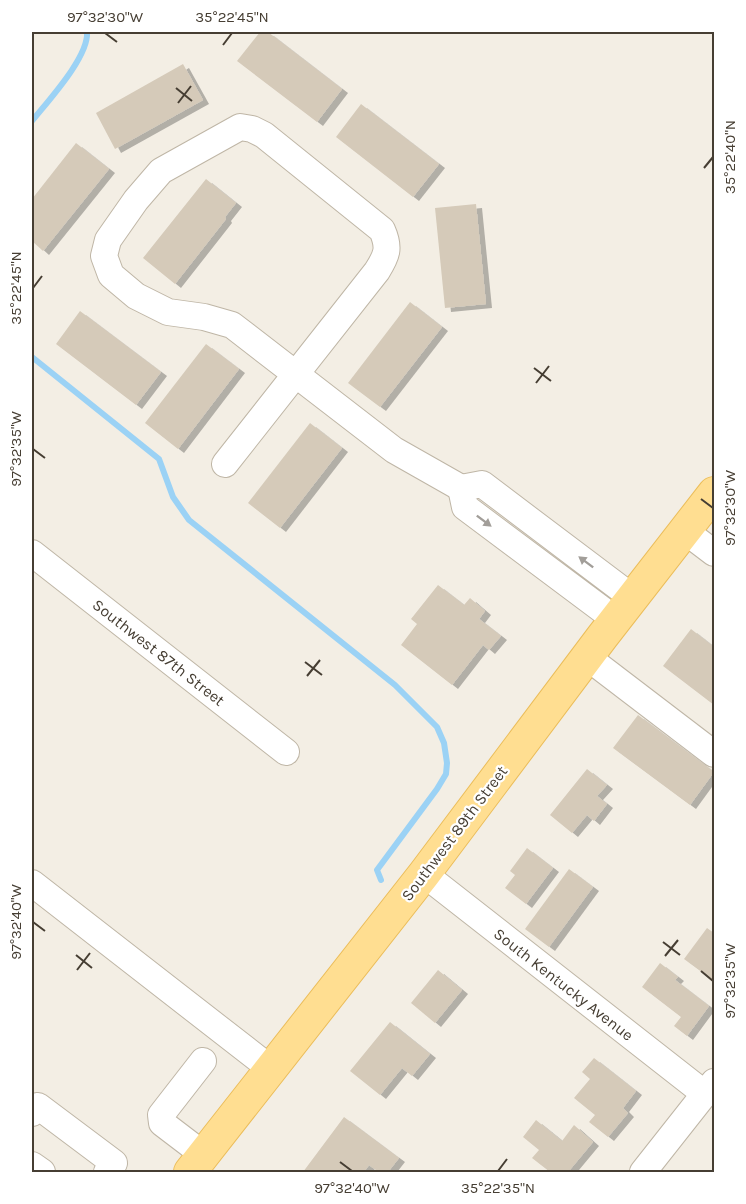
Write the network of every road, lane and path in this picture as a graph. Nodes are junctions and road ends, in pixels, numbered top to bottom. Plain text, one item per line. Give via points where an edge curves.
1 (295, 374) junction
2 (225, 464) dead end
3 (714, 493) edge
4 (685, 531) junction
5 (32, 553) edge
6 (714, 553) edge
7 (624, 609) junction
8 (587, 657) junction
9 (286, 752) dead end
10 (714, 754) edge
11 (424, 874) junction
12 (32, 883) edge
13 (203, 1061) dead end
14 (271, 1069) junction
15 (710, 1088) edge
16 (32, 1113) edge
17 (32, 1164) edge
18 (197, 1164) edge
19 (42, 1173) edge
20 (107, 1173) edge
21 (643, 1173) edge

1 - 1 street via 232,325 168,312 136,296 111,275 104,256 108,240 161,171 240,127 264,135 382,230 386,240 387,256 378,271
1 - 2 street
1 - 7 street via 393,450 461,488 465,507
3 - 4 main road, Southwest 89th Street
4 - 6 street
4 - 7 main road, Southwest 89th Street
5 - 9 street, Southwest 87th Street
7 - 8 main road, Southwest 89th Street
8 - 10 street
8 - 11 main road, Southwest 89th Street
11 - 14 main road, Southwest 89th Street
11 - 15 street, South Kentucky Avenue
12 - 14 street
13 - 18 street via 161,1115 162,1122
14 - 18 main road, Southwest 89th Street
15 - 21 street
16 - 20 street via 38,1106 114,1163
17 - 19 street

